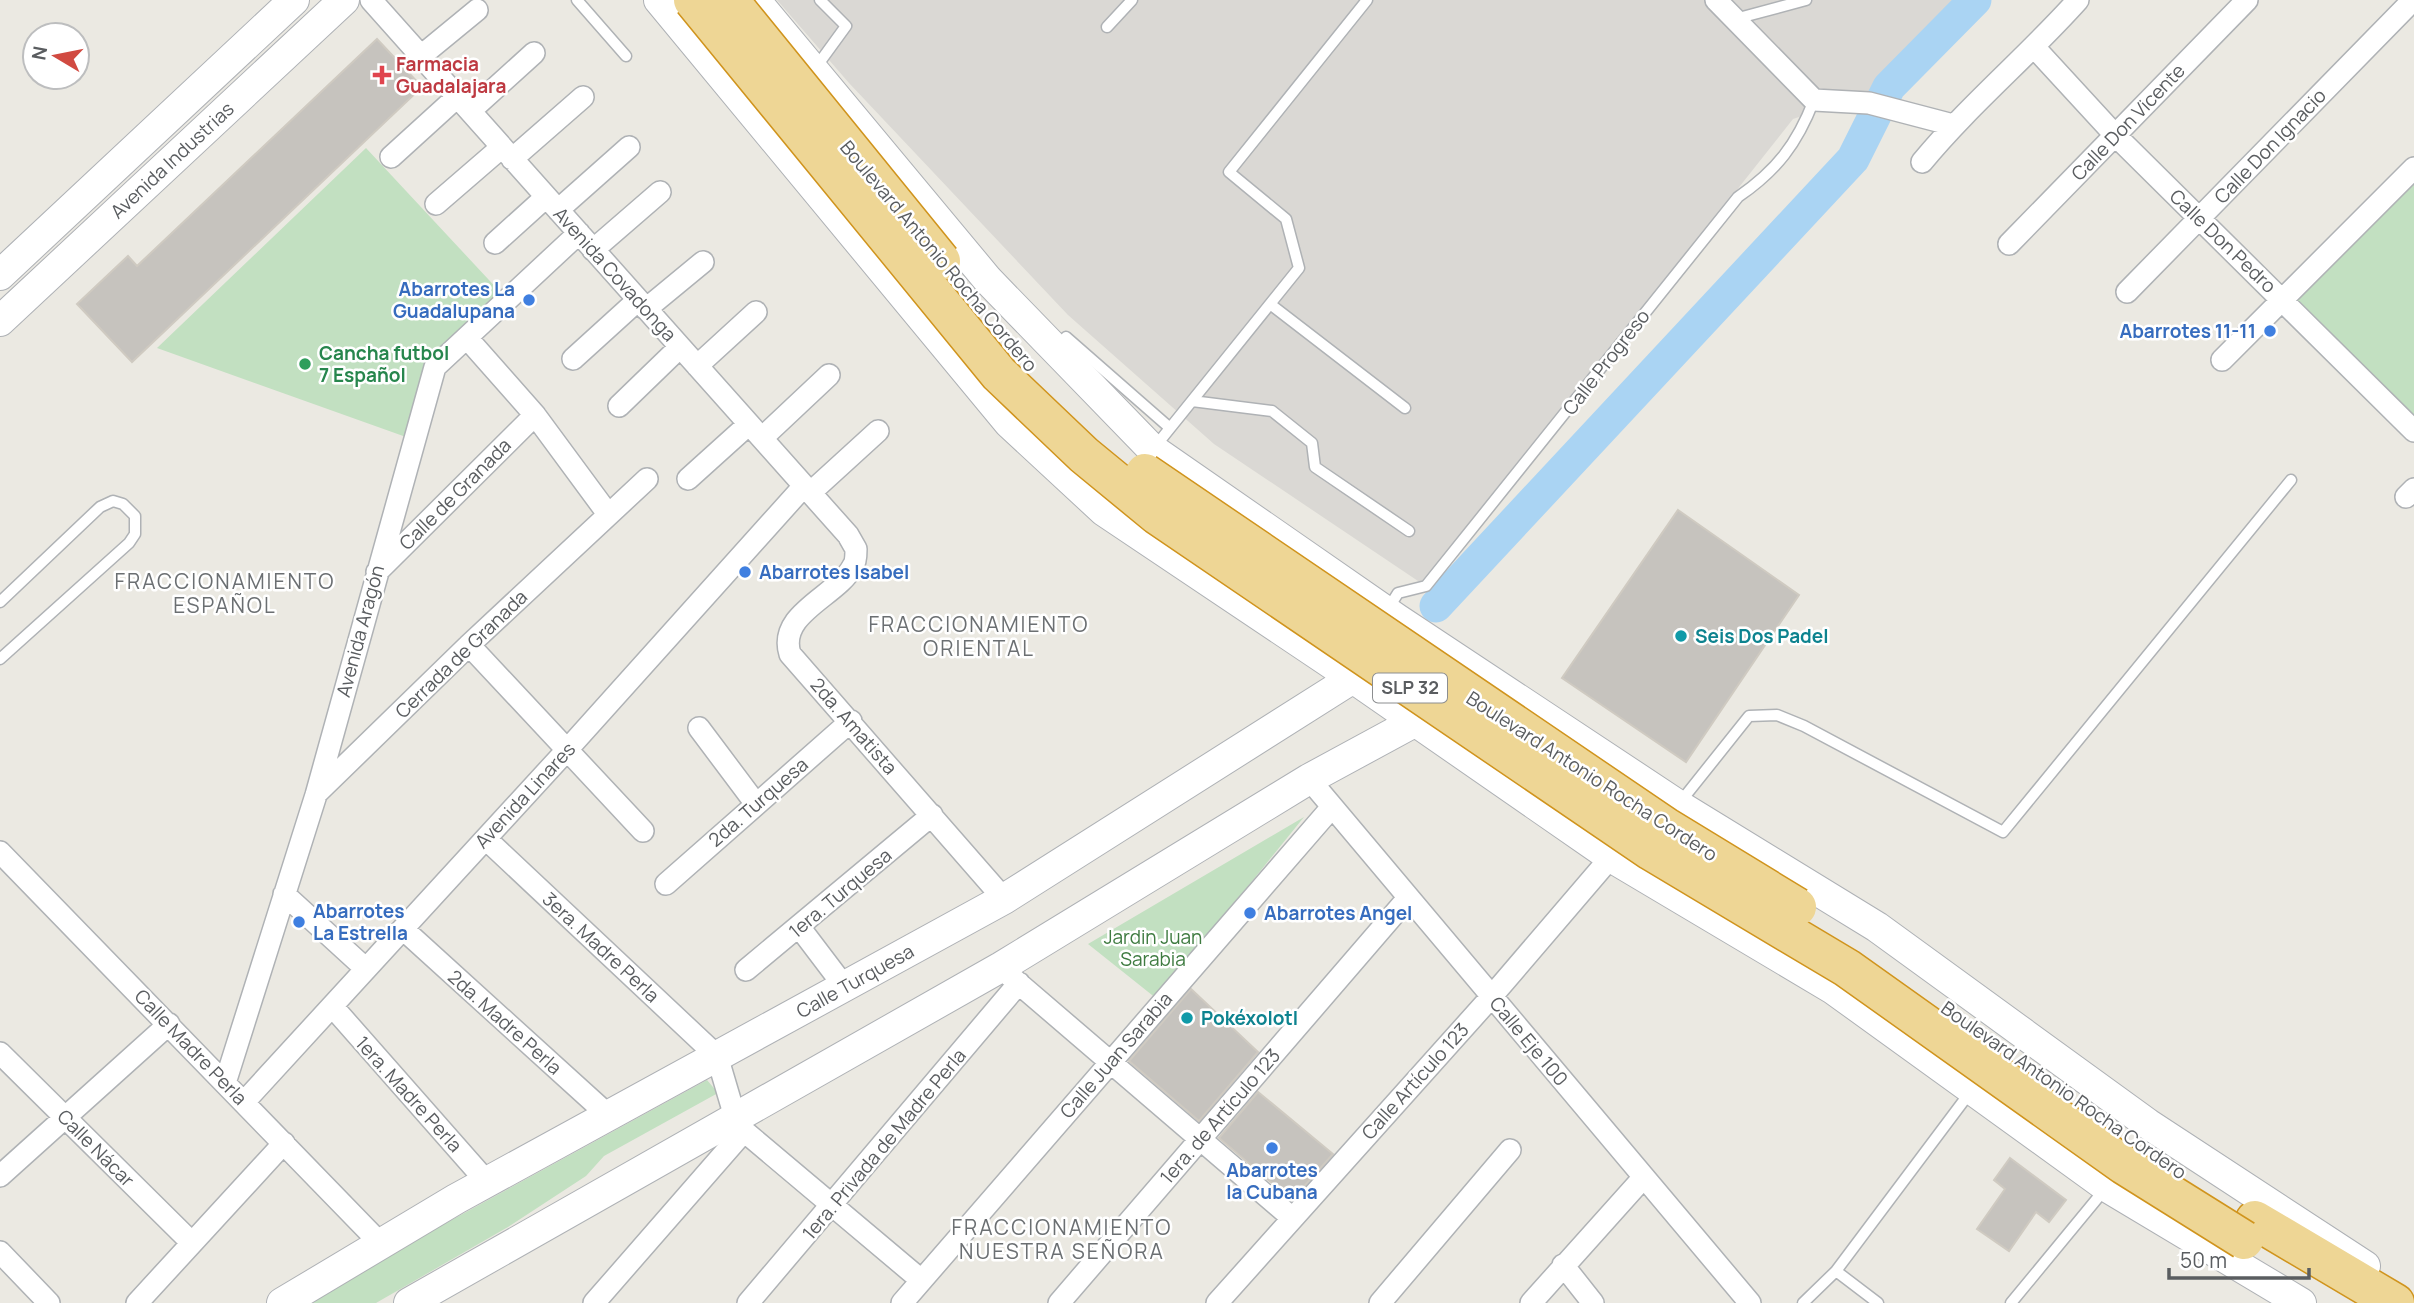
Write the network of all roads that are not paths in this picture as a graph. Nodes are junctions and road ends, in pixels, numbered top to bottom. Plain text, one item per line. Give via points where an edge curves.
1 (294, 0) edge
2 (344, 0) edge
3 (371, 0) edge
4 (577, 0) edge
5 (659, 0) edge
6 (693, 0) edge
7 (729, 0) edge
8 (755, 0) edge
9 (820, 0) edge
10 (1132, 0) edge
11 (1367, 0) edge
12 (1716, 0) edge
13 (1806, 0) edge
14 (2078, 0) edge
15 (2247, 0) edge
16 (2408, 5) edge
17 (477, 10) dead end
18 (1735, 19) junction
19 (1107, 27) dead end
20 (2035, 48) junction
21 (534, 53) dead end
22 (421, 56) junction
23 (626, 56) dead end
24 (813, 72) junction
25 (583, 97) dead end
26 (1814, 100) junction
27 (463, 104) junction
28 (1953, 125) junction
29 (2115, 135) junction
30 (629, 147) dead end
31 (507, 153) junction
32 (391, 157) dead end
33 (1922, 162) dead end
34 (2414, 168) edge
35 (660, 192) dead end
36 (436, 204) dead end
37 (552, 204) junction
38 (2199, 218) junction
39 (579, 233) junction
40 (495, 243) dead end
41 (2009, 244) dead end
42 (593, 250) junction
43 (703, 262) dead end
44 (4, 272) edge
45 (2127, 292) dead end
46 (30, 293) junction
47 (2283, 299) junction
48 (642, 304) junction
49 (1270, 304) junction
50 (756, 312) dead end
51 (0, 321) edge
52 (1066, 337) dead end
53 (467, 338) junction
54 (680, 347) junction
55 (573, 359) dead end
56 (2222, 359) dead end
57 (697, 366) junction
58 (829, 375) dead end
59 (1192, 401) junction
60 (619, 406) dead end
61 (1405, 408) dead end
62 (535, 415) junction
63 (755, 431) junction
64 (878, 431) dead end
65 (2414, 431) edge
66 (1160, 441) junction
67 (647, 479) dead end
68 (688, 479) dead end
69 (2291, 480) dead end
70 (807, 489) junction
71 (608, 514) junction
72 (1409, 531) dead end
73 (856, 549) joint
74 (1329, 571) junction
75 (375, 573) junction
76 (0, 602) edge
77 (1392, 611) junction
78 (1286, 634) junction
79 (469, 645) junction
80 (0, 659) edge
81 (1461, 659) junction
82 (1353, 678) junction
83 (1532, 708) junction
84 (851, 721) junction
85 (1416, 721) junction
86 (699, 728) dead end
87 (566, 751) junction
88 (1489, 774) junction
89 (1309, 779) junction
90 (316, 795) junction
91 (757, 804) junction
92 (1678, 805) junction
93 (1332, 807) junction
94 (932, 815) junction
95 (643, 831) dead end
96 (486, 839) junction
97 (0, 852) edge
98 (1611, 857) junction
99 (666, 884) dead end
100 (284, 894) junction
101 (1408, 898) junction
102 (1004, 899) junction
103 (800, 928) junction
104 (403, 929) junction
105 (366, 969) junction
106 (746, 970) dead end
107 (1010, 975) junction
108 (844, 986) junction
109 (1492, 996) junction
110 (332, 1006) junction
111 (169, 1024) junction
112 (0, 1053) edge
113 (717, 1056) junction
114 (1110, 1062) junction
115 (225, 1083) junction
116 (1972, 1089) junction
117 (244, 1102) junction
118 (608, 1115) junction
119 (65, 1118) junction
120 (739, 1124) junction
121 (1200, 1139) junction
122 (284, 1143) junction
123 (1510, 1150) dead end
124 (0, 1177) edge
125 (1643, 1178) junction
126 (487, 1182) junction
127 (2107, 1186) junction
128 (834, 1206) junction
129 (1291, 1217) junction
130 (2250, 1230) junction
131 (192, 1243) junction
132 (381, 1244) junction
133 (0, 1252) edge
134 (1563, 1265) junction
135 (1836, 1271) junction
136 (921, 1280) junction
137 (421, 1300) edge
138 (49, 1303) edge
139 (137, 1303) edge
140 (282, 1303) edge
141 (594, 1303) edge
142 (748, 1303) edge
143 (902, 1303) edge
144 (1059, 1303) edge
145 (1217, 1303) edge
146 (1380, 1303) edge
147 (1531, 1303) edge
148 (1593, 1303) edge
149 (1750, 1303) edge
150 (1803, 1303) edge
151 (1878, 1303) edge
152 (2011, 1303) edge
153 (2301, 1303) edge
154 (2345, 1303) edge
155 (2396, 1303) edge

1 - 44 main road, Avenida Industrias
2 - 46 main road, Avenida Industrias
3 - 22 street, Avenida Covadonga
4 - 23 lane
5 - 78 main road, SLP 32 via 1009,423 1104,511
6 - 130 highway, Boulevard Antonio Rocha Cordero / SLP 32, bridge via 999,374 1084,455 1157,515 1651,850 1847,968 2124,1165
7 - 130 highway, Boulevard Antonio Rocha Cordero / SLP 32, bridge via 1018,356 1138,468 1666,827 1860,945
8 - 24 main road, Boulevard Antonio Rocha Cordero / SLP 32
9 - 24 lane via 846,26
10 - 19 lane
11 - 49 lane via 1230,172 1286,219 1299,268
12 - 18 street
13 - 18 lane
14 - 20 street
15 - 29 street, Calle Don Vicente
16 - 38 street, Calle Don Ignacio
17 - 22 street
18 - 26 street
20 - 28 street
20 - 29 street, Calle Don Pedro
21 - 27 street
22 - 27 street, Avenida Covadonga
24 - 66 main road, Boulevard Antonio Rocha Cordero / SLP 32 via 988,280
25 - 31 street
26 - 28 street via 1869,103
26 - 77 lane, Calle Progreso via 1802,132 1768,176 1738,197 1426,586 1398,593
27 - 31 street, Avenida Covadonga
27 - 32 street
28 - 33 street
29 - 38 street, Calle Don Pedro
29 - 41 street, Calle Don Vicente
30 - 37 street
31 - 36 street
31 - 37 street, Avenida Covadonga
34 - 47 street
35 - 42 street
37 - 39 street, Avenida Covadonga
37 - 40 street
38 - 45 street, Calle Don Ignacio
38 - 47 street, Calle Don Pedro
39 - 42 street, Avenida Covadonga
39 - 53 street, Avenida Aragón
42 - 48 street, Avenida Covadonga
43 - 48 street
44 - 46 main road
46 - 51 main road, Avenida Industrias
47 - 56 street
47 - 65 street, Calle Don Pedro
48 - 54 street, Avenida Covadonga
48 - 55 street
49 - 59 lane
49 - 61 lane
50 - 57 street
52 - 66 lane
53 - 62 street
53 - 75 street, Avenida Aragón via 435,368
54 - 57 street, Avenida Covadonga
54 - 60 street
57 - 63 street, Avenida Covadonga
58 - 63 street
59 - 66 lane
59 - 72 lane via 1272,411 1312,443 1315,467
62 - 71 street
62 - 75 street, Calle de Granada
63 - 68 street
63 - 70 street, Avenida Covadonga
64 - 70 street, Avenida Linares
66 - 74 main road, Boulevard Antonio Rocha Cordero / SLP 32
66 - 77 lane
67 - 71 street, Cerrada de Granada
69 - 92 lane via 2003,832 1777,715 1749,716
70 - 73 street, Avenida Covadonga
70 - 87 street, Avenida Linares
71 - 79 street, Cerrada de Granada
73 - 84 street, 2da. Amatista via 853,566 791,626 786,642 790,654
74 - 77 main road, Boulevard Antonio Rocha Cordero / SLP 32
74 - 78 main road via 1343,597 1337,622 1317,637
75 - 90 street, Avenida Aragón
76 - 80 lane via 100,507 113,501 135,516 135,534 129,543
77 - 81 main road, Boulevard Antonio Rocha Cordero / SLP 32
77 - 82 main road, Calle Turquesa
78 - 82 main road, SLP 32
79 - 87 street
79 - 90 street, Cerrada de Granada
81 - 83 main road, Boulevard Antonio Rocha Cordero / SLP 32
81 - 85 main road
82 - 85 main road, SLP 32
82 - 102 main road, Calle Turquesa
83 - 88 main road via 1507,702 1478,720 1473,730 1474,754
83 - 92 main road, Boulevard Antonio Rocha Cordero / SLP 32
84 - 91 street, 2da. Turquesa
84 - 94 street, 2da. Amatista
85 - 88 main road, SLP 32
85 - 89 main road
86 - 91 street
87 - 95 street
87 - 96 street, Avenida Linares
88 - 98 main road, SLP 32
89 - 93 street, Calle Eje 100
89 - 107 main road
90 - 100 street, Avenida Aragón
91 - 99 street, 2da. Turquesa
92 - 155 main road, Boulevard Antonio Rocha Cordero / SLP 32 via 1877,927 2148,1124 2361,1262
93 - 101 street, Calle Eje 100
93 - 114 street, Calle Juan Sarabia
94 - 102 street, 2da. Amatista
94 - 103 street, 1era. Turquesa
96 - 104 street, Avenida Linares
96 - 113 street, 3era. Madre Perla
97 - 111 street, Calle Madre Perla
98 - 109 street, Calle Artículo 123
98 - 116 main road, SLP 32 via 1833,989
100 - 105 street
100 - 115 street, Avenida Aragón
101 - 109 street, Calle Eje 100
101 - 121 street, 1era. de Artículo 123
102 - 108 main road, Calle Turquesa
103 - 106 street, 1era. Turquesa
103 - 108 street
104 - 105 street, Avenida Linares
104 - 118 street, 2da. Madre Perla
105 - 110 street, Avenida Linares
107 - 114 street
107 - 120 main road
107 - 128 street, 1era. Privada de Madre Perla
108 - 113 main road, Calle Turquesa
109 - 125 street, Calle Eje 100
109 - 129 street, Calle Artículo 123
110 - 117 street, Avenida Linares
110 - 126 street, 1era. Madre Perla
111 - 115 street, Calle Madre Perla
111 - 119 street
112 - 119 street, Calle Nácar
113 - 118 main road, Calle Turquesa
113 - 120 street
114 - 121 street
114 - 136 street, Calle Juan Sarabia
115 - 117 street, Calle Madre Perla
116 - 127 main road, SLP 32
116 - 135 lane
117 - 122 street, Calle Madre Perla
118 - 126 main road, Calle Turquesa
119 - 124 street
119 - 131 street, Calle Nácar
120 - 128 street
120 - 137 main road
120 - 141 street
121 - 129 street
121 - 144 street, 1era. de Artículo 123
122 - 131 street
122 - 132 street, Calle Madre Perla
123 - 146 street
125 - 134 street
125 - 149 street, Calle Eje 100
126 - 132 main road, Calle Turquesa
127 - 152 lane
127 - 153 main road, SLP 32
128 - 136 street
128 - 142 street, 1era. Privada de Madre Perla
129 - 145 street, Calle Artículo 123
130 - 154 highway, Boulevard Antonio Rocha Cordero / SLP 32
130 - 155 highway, Boulevard Antonio Rocha Cordero / SLP 32
131 - 139 street
132 - 140 main road, Calle Turquesa
133 - 138 street
134 - 147 street
134 - 148 street
135 - 150 lane
135 - 151 lane
136 - 143 street, Calle Juan Sarabia

